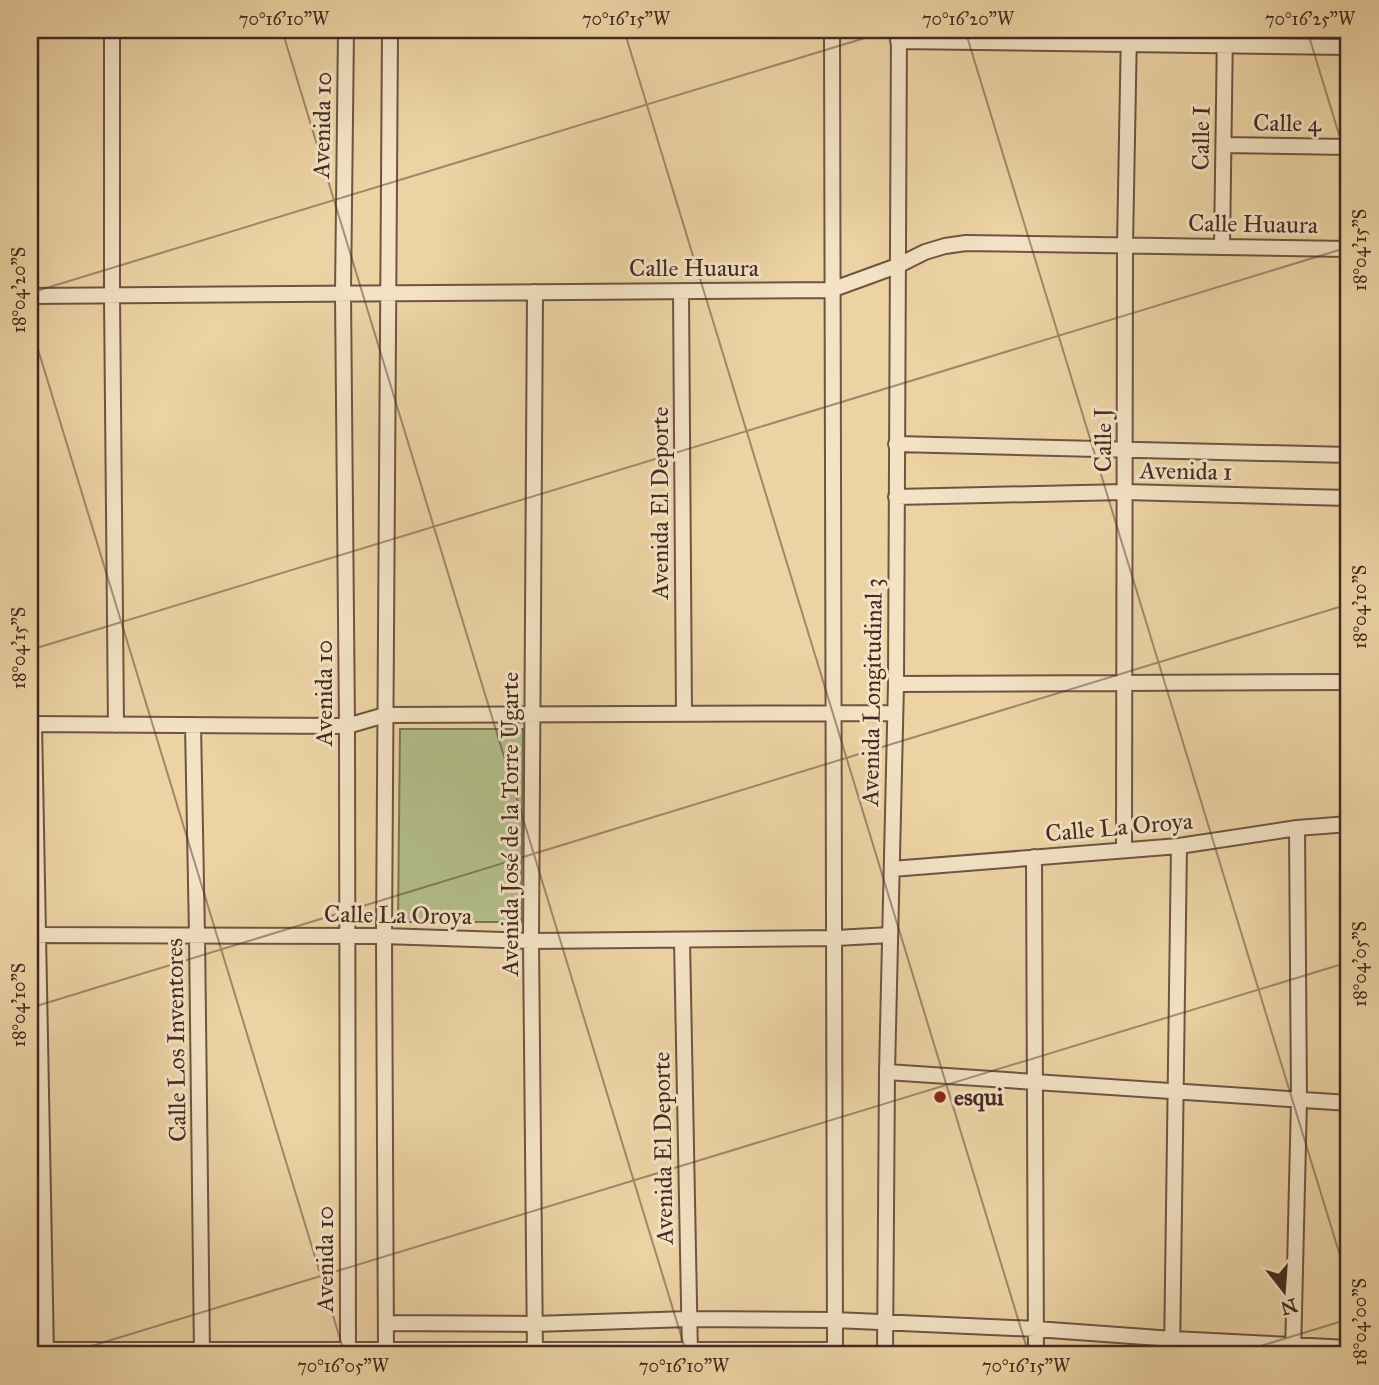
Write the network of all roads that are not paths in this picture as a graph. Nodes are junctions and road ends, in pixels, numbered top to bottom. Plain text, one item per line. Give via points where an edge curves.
1 (112, 30) edge
2 (346, 30) edge
3 (390, 30) edge
4 (832, 30) edge
5 (1225, 30) edge
6 (898, 35) edge
7 (1032, 36) edge
8 (1128, 37) edge
9 (1225, 46) junction
10 (1349, 47) edge
11 (1224, 145) junction
12 (1349, 147) edge
13 (1125, 245) junction
14 (1222, 247) junction
15 (1349, 248) edge
16 (897, 266) junction
17 (831, 290) junction
18 (681, 291) junction
19 (535, 292) junction
20 (389, 293) junction
21 (344, 294) junction
22 (30, 296) edge
23 (112, 296) junction
24 (896, 444) junction
25 (1126, 449) junction
26 (1349, 455) edge
27 (1125, 492) junction
28 (896, 497) junction
29 (1349, 498) edge
30 (1125, 682) junction
31 (1349, 682) edge
32 (895, 684) junction
33 (833, 713) junction
34 (895, 713) junction
35 (533, 714) junction
36 (684, 714) junction
37 (385, 715) junction
38 (32, 724) edge
39 (116, 724) junction
40 (193, 725) junction
41 (347, 726) junction
42 (1349, 824) edge
43 (1297, 828) junction
44 (1179, 846) junction
45 (1124, 850) junction
46 (1034, 858) junction
47 (892, 869) junction
48 (34, 935) edge
49 (890, 935) junction
50 (197, 936) junction
51 (348, 936) junction
52 (384, 936) junction
53 (836, 938) junction
54 (682, 940) junction
55 (531, 941) junction
56 (887, 1072) junction
57 (1035, 1082) junction
58 (1176, 1091) junction
59 (1299, 1100) junction
60 (1349, 1103) edge
61 (689, 1319) junction
62 (835, 1320) junction
63 (885, 1322) junction
64 (386, 1323) junction
65 (534, 1324) junction
66 (1037, 1329) junction
67 (1173, 1339) junction
68 (1349, 1348) edge
69 (30, 1350) edge
70 (1294, 1351) edge
71 (46, 1352) edge
72 (202, 1353) edge
73 (348, 1353) edge
74 (386, 1353) edge
75 (535, 1353) edge
76 (690, 1353) edge
77 (835, 1353) edge
78 (885, 1355) edge
79 (1036, 1355) edge
80 (1172, 1355) edge

1 - 23 street
2 - 21 street, Avenida 10
3 - 20 street
4 - 17 street
5 - 9 street, Calle I
6 - 7 street
6 - 16 street, Avenida Longitudinal 3
7 - 8 street
8 - 9 street
8 - 13 street, Calle J
9 - 10 street
9 - 11 street, Calle I
11 - 12 street, Calle 4
11 - 14 street, Calle I
13 - 14 street, Calle Huaura
13 - 16 street, Calle Huaura via 966,243 925,252
13 - 25 street, Calle J
14 - 15 street, Calle Huaura
16 - 17 street, Calle Huaura
16 - 24 street, Avenida Longitudinal 3
17 - 18 street, Calle Huaura
17 - 33 street
18 - 19 street, Calle Huaura
18 - 36 street, Avenida El Deporte
19 - 20 street, Calle Huaura
19 - 35 street, Avenida José de la Torre Ugarte
20 - 21 street, Calle Huaura
20 - 37 street
21 - 23 street, Calle Huaura
21 - 41 street, Avenida 10
22 - 23 street, Calle Huaura
23 - 39 street
24 - 25 street, Avenida 1
24 - 28 street, Avenida Longitudinal 3
25 - 26 street, Avenida 1
25 - 27 street, Calle J
27 - 28 street, Avenida 1
27 - 29 street, Avenida 1
27 - 30 street, Calle J
28 - 32 street, Avenida Longitudinal 3
30 - 31 street
30 - 32 street
30 - 45 street, Calle J
32 - 34 street, Avenida Longitudinal 3
33 - 34 street
33 - 36 street
33 - 53 street
34 - 47 street, Avenida Longitudinal 3
35 - 36 street
35 - 37 street
35 - 55 street, Avenida José de la Torre Ugarte
37 - 41 street
37 - 52 street
38 - 39 street
38 - 48 street
39 - 40 street
40 - 41 street
40 - 50 street, Calle Los Inventores
41 - 51 street, Avenida 10
42 - 43 street, Calle La Oroya
43 - 44 street, Calle La Oroya
43 - 59 street
44 - 45 street, Calle La Oroya
44 - 58 street
45 - 46 street, Calle La Oroya
46 - 47 street, Calle La Oroya
46 - 57 street
47 - 49 street, Avenida Longitudinal 3
48 - 50 street, Calle La Oroya
48 - 71 street
49 - 53 street, Calle La Oroya
49 - 56 street, Avenida Longitudinal 3
50 - 51 street, Calle La Oroya
50 - 72 street, Calle Los Inventores
51 - 52 street, Calle La Oroya
51 - 73 street, Avenida 10
52 - 55 street, Calle La Oroya
52 - 64 street
53 - 54 street, Calle La Oroya
53 - 62 street
54 - 55 street, Calle La Oroya
54 - 61 street, Avenida El Deporte
55 - 65 street, Avenida José de la Torre Ugarte
56 - 57 street
56 - 63 street, Avenida Longitudinal 3
57 - 58 street
57 - 66 street
58 - 59 street
58 - 67 street
59 - 60 street
59 - 70 street
61 - 62 street
61 - 65 street
61 - 76 street, Avenida El Deporte
62 - 63 street
62 - 77 street
63 - 66 street
63 - 78 street, Avenida Longitudinal 3
64 - 65 street
64 - 74 street
65 - 75 street, Avenida José de la Torre Ugarte
66 - 67 street
66 - 79 street
67 - 70 street
67 - 80 street
68 - 70 street
69 - 71 street
71 - 72 street
72 - 73 street
73 - 74 street
74 - 75 street
75 - 76 street
76 - 77 street

